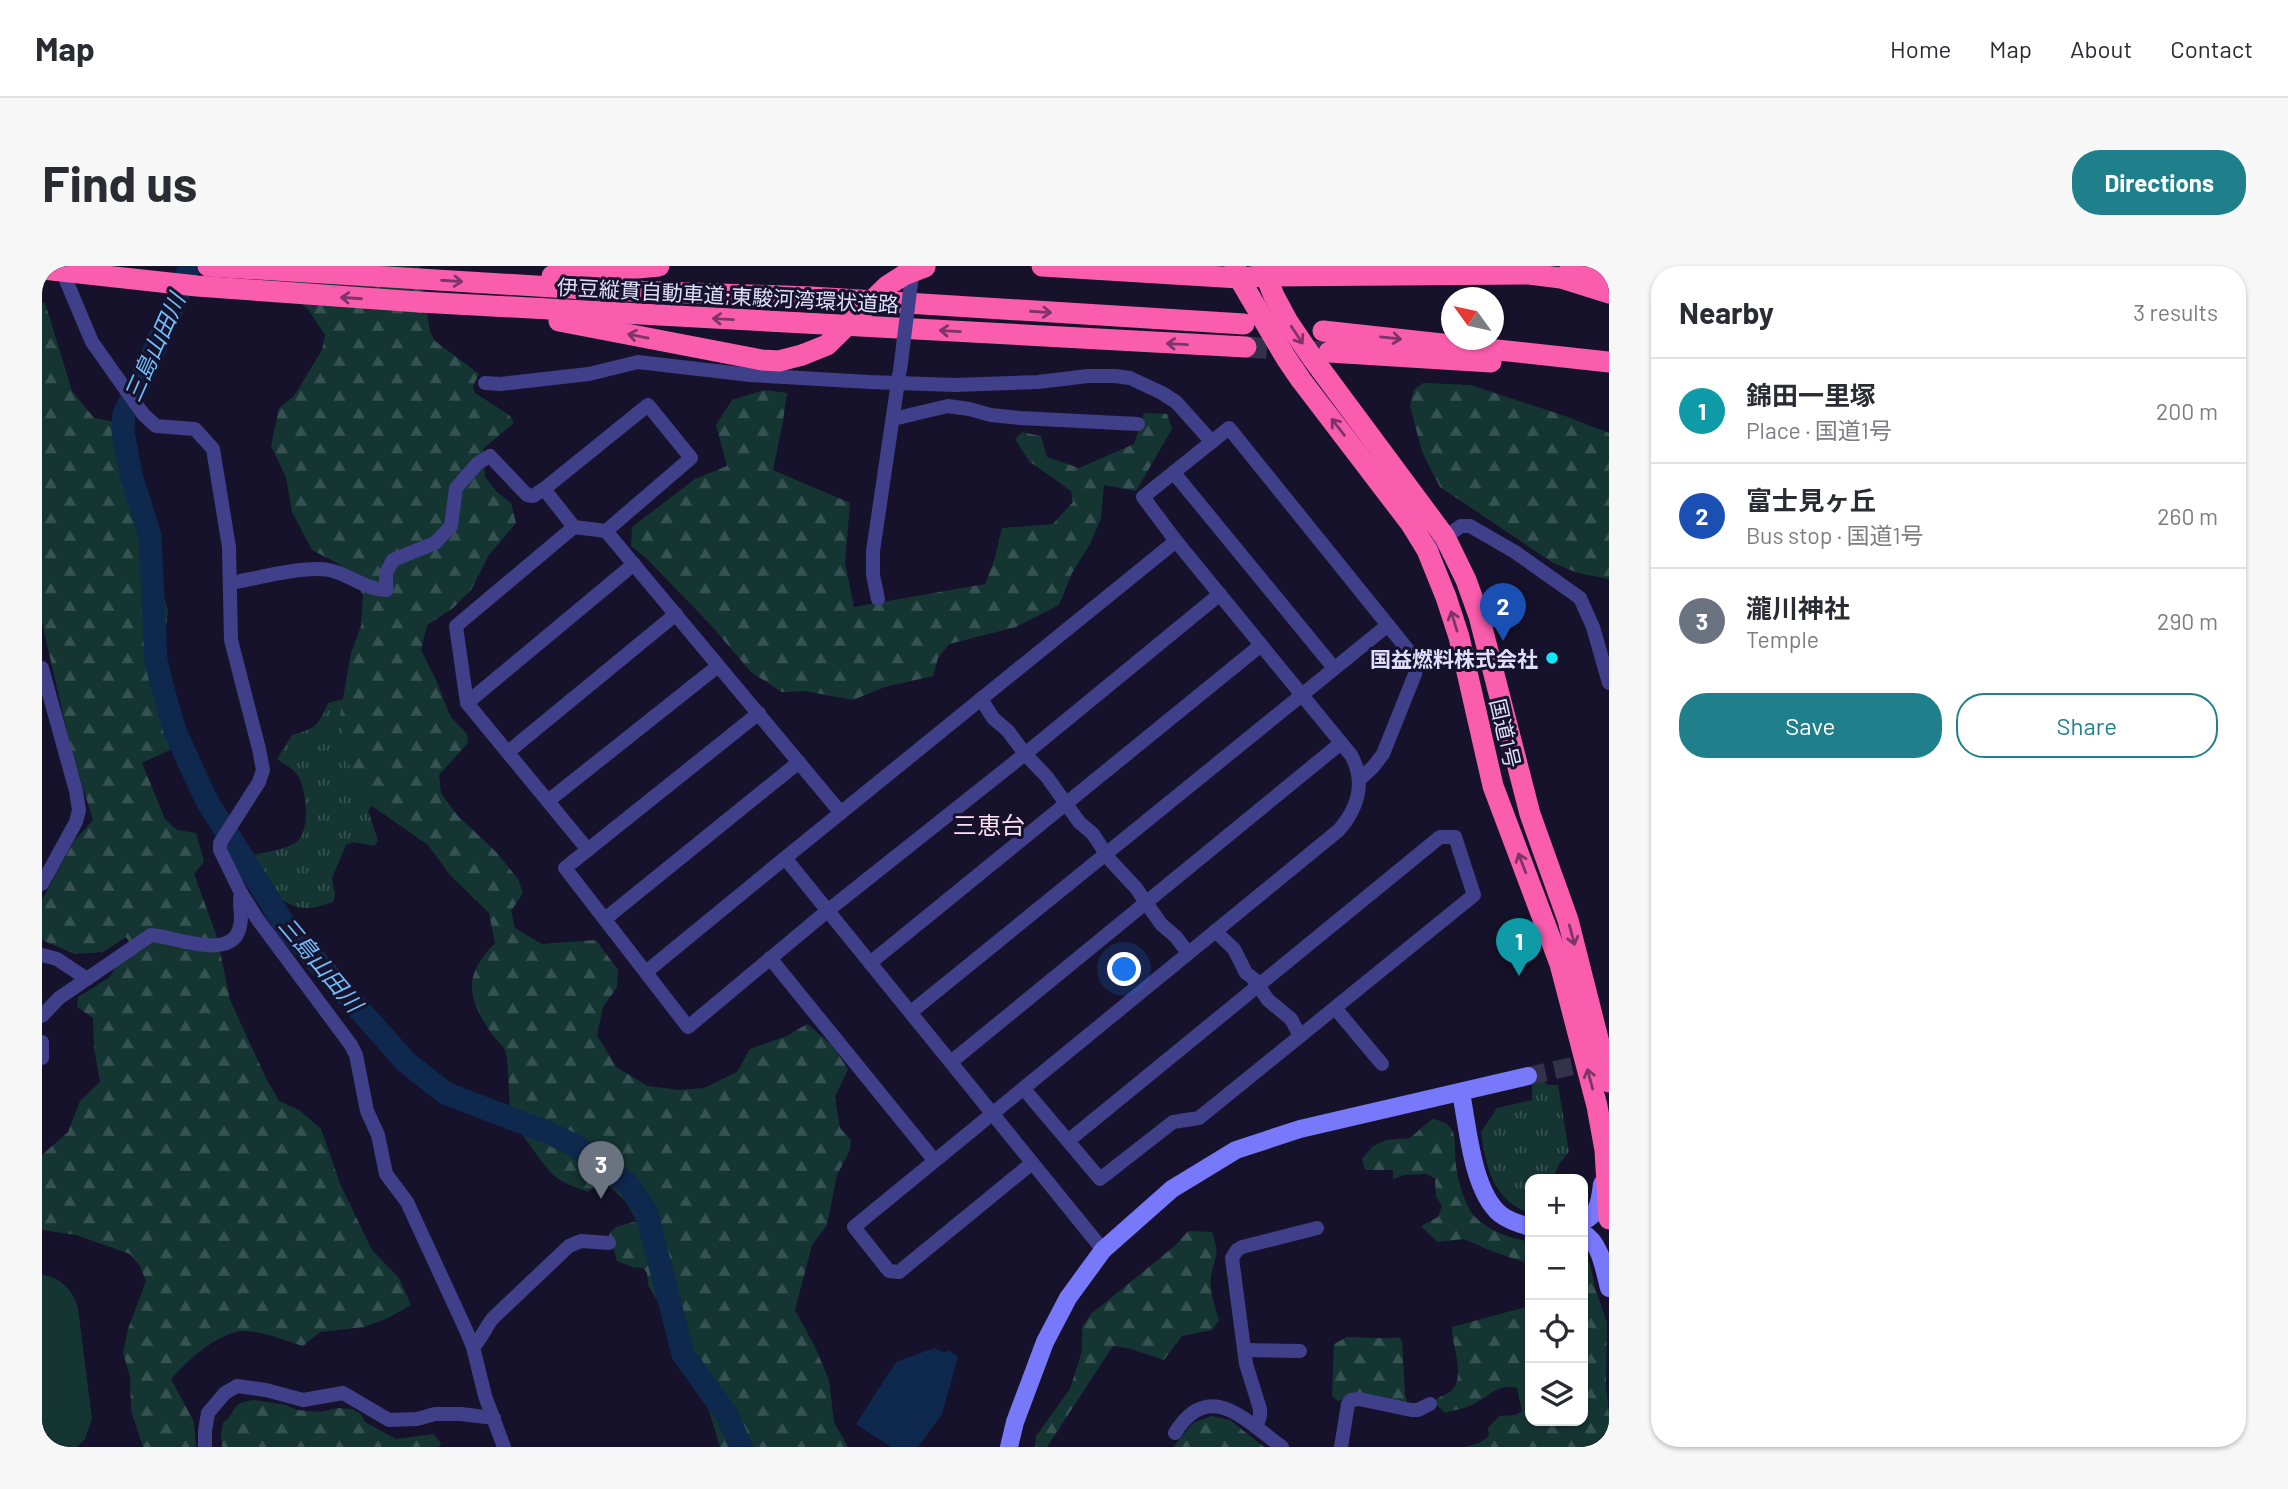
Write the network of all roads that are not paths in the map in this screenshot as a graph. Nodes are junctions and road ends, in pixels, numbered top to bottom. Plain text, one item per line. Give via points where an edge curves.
1 (60, 266) edge
2 (208, 266) edge
3 (659, 266) edge
4 (914, 266) edge
5 (930, 266) edge
6 (1042, 266) edge
7 (1570, 266) edge
8 (925, 267) edge
9 (42, 268) edge
10 (1263, 271) edge
11 (1237, 272) edge
12 (1609, 274) edge
13 (484, 283) junction
14 (1609, 293) edge
15 (481, 306) junction
16 (1244, 324) tunnel mouth
17 (1323, 331) tunnel mouth
18 (1246, 347) tunnel mouth
19 (1329, 352) tunnel mouth
20 (1609, 364) edge
21 (899, 376) junction
22 (485, 383) dead end
23 (893, 419) junction
24 (1138, 424) dead end
25 (1212, 442) junction
26 (1174, 473) junction
27 (544, 489) junction
28 (574, 527) junction
29 (606, 531) junction
30 (1445, 537) junction
31 (1176, 541) junction
32 (1427, 550) junction
33 (634, 564) junction
34 (230, 583) junction
35 (1220, 594) junction
36 (878, 599) dead end
37 (676, 614) junction
38 (1388, 625) junction
39 (1261, 645) junction
40 (718, 666) junction
41 (42, 668) edge
42 (1334, 668) junction
43 (1609, 683) edge
44 (1301, 695) junction
45 (981, 699) junction
46 (467, 703) junction
47 (759, 713) junction
48 (1341, 743) junction
49 (508, 752) junction
50 (1025, 754) junction
51 (799, 762) junction
52 (1360, 779) junction
53 (548, 801) junction
54 (1065, 803) junction
55 (841, 813) junction
56 (587, 849) junction
57 (1106, 852) junction
58 (785, 858) junction
59 (42, 884) edge
60 (240, 893) junction
61 (1146, 902) junction
62 (826, 912) junction
63 (605, 919) junction
64 (1215, 931) junction
65 (1188, 953) junction
66 (42, 955) edge
67 (770, 958) junction
68 (870, 962) junction
69 (646, 972) junction
70 (87, 979) junction
71 (1258, 985) junction
72 (1335, 1008) junction
73 (911, 1012) junction
74 (42, 1016) edge
75 (1300, 1036) junction
76 (42, 1042) edge
77 (1605, 1055) edge
78 (42, 1058) edge
79 (951, 1062) junction
80 (1382, 1064) dead end
81 (1528, 1076) tunnel mouth
82 (1609, 1082) edge
83 (1024, 1089) junction
84 (1461, 1093) junction
85 (992, 1114) junction
86 (1068, 1140) junction
87 (1605, 1150) junction
88 (934, 1160) junction
89 (1032, 1163) junction
90 (1609, 1219) edge
91 (1588, 1220) edge
92 (1525, 1226) edge
93 (1317, 1228) dead end
94 (1588, 1236) edge
95 (609, 1242) dead end
96 (1103, 1250) junction
97 (1609, 1288) edge
98 (473, 1347) junction
99 (1244, 1350) junction
100 (1300, 1351) dead end
101 (1430, 1404) dead end
102 (494, 1418) junction
103 (1256, 1427) junction
104 (1175, 1433) dead end
105 (205, 1447) edge
106 (504, 1447) edge
107 (1009, 1447) edge
108 (1282, 1447) edge
109 (1341, 1447) edge

1 - 34 street via 92,342 142,414 156,426 195,429 213,449 229,547
2 -> 13 highway, 伊豆縦貫自動車道;東駿河湾環状道路
3 - 13 highway
4 - 21 street, bridge
5 - 8 highway
6 - 11 highway
7 - 12 highway
8 -> 15 highway, bridge via 887,286 827,345 779,360
15 -> 9 highway, 伊豆縦貫自動車道;東駿河湾環状道路, bridge via 197,286
10 - 11 highway
10 - 14 highway via 1530,274
10 -> 30 highway, 国道1号 via 1273,296 1313,359
32 -> 11 highway, 国道1号 via 1286,358
13 -> 16 highway, 伊豆縦貫自動車道;東駿河湾環状道路 via 811,297
18 -> 15 highway, 伊豆縦貫自動車道;東駿河湾環状道路
17 -> 20 highway
19 - 20 highway
21 - 22 street via 791,378 638,362 589,374
21 - 23 street
21 - 25 street via 955,384 1038,383 1103,375 1130,378 1176,402
23 - 24 street via 948,406 1020,418
23 - 36 street via 873,551
25 - 26 street
25 - 38 street via 1228,429
26 - 31 street via 1143,498
26 - 42 street
27 - 28 street
27 - 29 street via 648,405 691,458
27 - 34 street via 527,495 490,456 478,463 456,488 451,526 435,543 393,560 386,573 386,590 329,570
28 - 29 street
28 - 46 street via 456,626
29 - 33 street
30 - 32 street
30 - 43 street via 1461,526 1470,526 1580,598
30 -> 77 highway, 国道1号 via 1479,616 1530,814 1568,920
31 - 35 street
31 - 45 street
87 -> 32 highway, 国道1号 via 1560,964 1493,786 1459,638
33 - 37 street
33 - 46 street
34 - 60 street via 231,640 263,770 220,843
35 - 39 street
35 - 50 street
37 - 40 street
37 - 49 street
38 - 42 street
38 - 52 street via 1413,658 1415,674 1383,754
39 - 44 street
39 - 54 street
40 - 47 street
40 - 53 street
41 - 59 street via 79,810
42 - 44 street
44 - 48 street
44 - 57 street
45 - 50 street
45 - 55 street
46 - 49 street
47 - 51 street
47 - 56 street
48 - 52 street via 1357,765
48 - 61 street
49 - 53 street
50 - 54 street
50 - 62 street
51 - 55 street
51 - 63 street
52 - 64 street via 1355,807 1339,830
53 - 56 street
54 - 57 street
54 - 68 street
55 - 58 street
56 - 63 street via 565,868
57 - 61 street
57 - 73 street
58 - 62 street
58 - 69 street
60 - 70 street via 240,926 234,940 210,946 150,935
60 - 98 street via 351,1045 386,1174 407,1202
61 - 65 street
61 - 79 street
62 - 67 street
62 - 68 street
63 - 69 street
64 - 65 street
64 - 71 street via 1234,949
65 - 83 street
66 - 70 street via 57,959
67 - 69 street via 688,1027
67 - 88 street
68 - 73 street
70 - 74 street
71 - 72 street via 1440,837 1455,837 1474,895
71 - 75 street via 1291,1019
71 - 86 street
72 - 75 street
72 - 80 street
73 - 79 street
75 - 86 street via 1199,1118 1172,1122 1100,1179
76 - 78 street
77 - 82 highway, 国道1号
79 - 85 street
81 - 84 street
83 - 85 street
83 - 86 street
84 - 92 street via 1478,1176 1491,1205 1512,1222
84 - 96 street via 1300,1129 1236,1150 1172,1189
85 - 88 street
85 - 89 street
87 - 90 highway, 国道1号
87 - 91 street via 1600,1203
88 - 89 street via 854,1227 889,1271 899,1272
89 - 96 street
93 - 99 street via 1234,1253 1232,1268
94 - 97 street via 1596,1246
95 - 98 street via 569,1245 493,1318
96 - 107 street via 1068,1298 1045,1342
98 - 102 street
99 - 100 street
99 - 103 street via 1259,1409
101 - 109 street via 1411,1410 1351,1400
102 - 105 street via 435,1414 389,1420 343,1393 303,1400 237,1386 208,1413
102 - 106 street
103 - 104 street via 1232,1410 1210,1407 1190,1414
103 - 108 street

